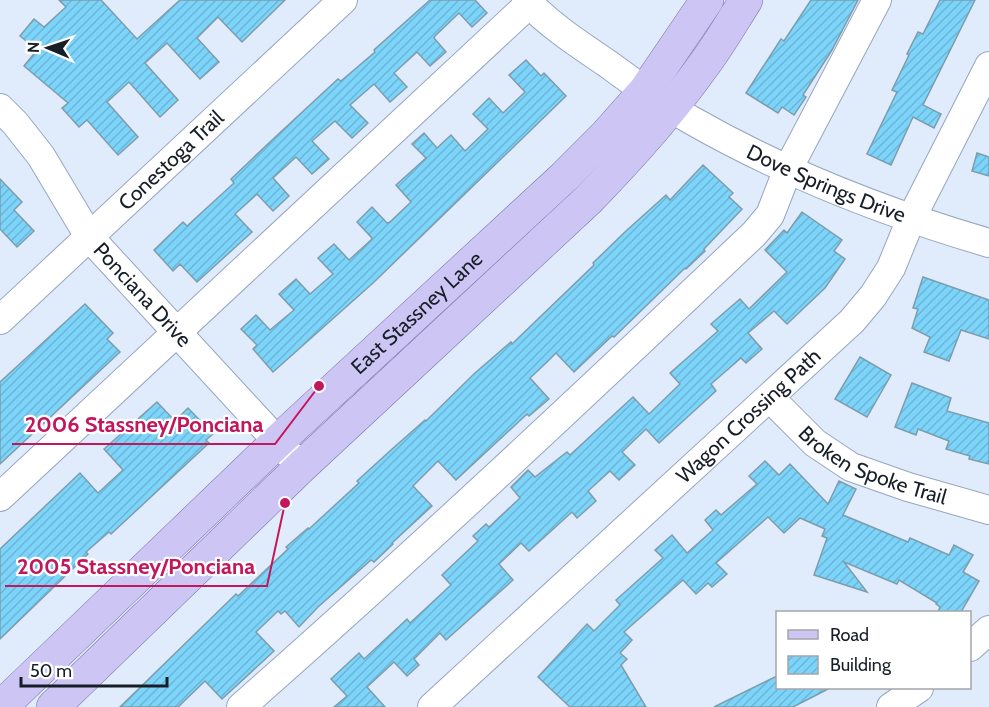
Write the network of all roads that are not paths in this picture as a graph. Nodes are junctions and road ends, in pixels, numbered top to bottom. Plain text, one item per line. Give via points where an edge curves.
1 (343, 0) edge
2 (707, 0) edge
3 (746, 0) edge
4 (877, 0) edge
5 (528, 2) edge
6 (989, 66) edge
7 (658, 100) junction
8 (0, 108) edge
9 (788, 169) junction
10 (911, 219) junction
11 (90, 238) junction
12 (989, 243) edge
13 (0, 320) edge
14 (175, 332) junction
15 (770, 398) junction
16 (277, 442) junction
17 (302, 467) junction
18 (0, 497) edge
19 (989, 510) edge
20 (989, 630) edge
21 (971, 645) edge
22 (916, 689) edge
23 (1, 707) edge
24 (52, 707) edge
25 (242, 707) edge
26 (432, 707) edge
27 (891, 707) edge

1 - 11 street, Conestoga Trail
2 - 7 main road, East Stassney Lane
3 - 7 main road, East Stassney Lane via 704,65
4 - 9 street
5 - 7 street, Dove Springs Drive
5 - 14 street
6 - 10 street, Wagon Crossing Path
7 - 9 street, Dove Springs Drive
7 - 16 main road, East Stassney Lane via 606,135
7 - 17 main road, East Stassney Lane via 632,155
8 - 11 street, Ponciana Drive via 41,156
9 - 10 street, Dove Springs Drive
9 - 25 street via 770,215 754,234 534,442
10 - 12 street, Dove Springs Drive
10 - 15 street, Wagon Crossing Path via 891,268 873,296
11 - 13 street, Conestoga Trail
11 - 14 street, Ponciana Drive
14 - 16 street, Ponciana Drive
14 - 18 street
15 - 19 street, Broken Spoke Trail via 815,443 851,467
15 - 26 street, Wagon Crossing Path
16 - 17 street, Ponciana Drive
16 - 23 main road, East Stassney Lane
17 - 24 main road, East Stassney Lane
20 - 21 street
22 - 27 street

